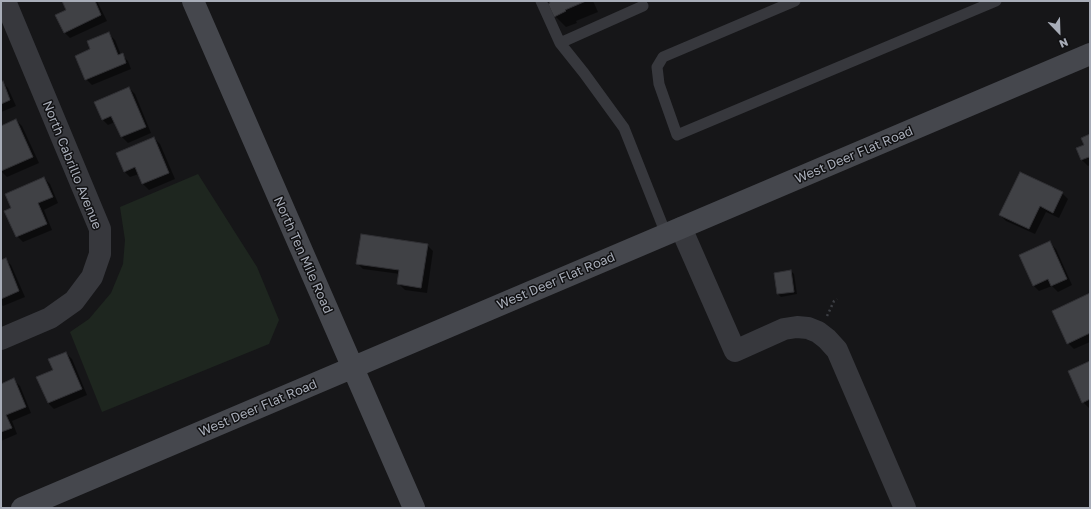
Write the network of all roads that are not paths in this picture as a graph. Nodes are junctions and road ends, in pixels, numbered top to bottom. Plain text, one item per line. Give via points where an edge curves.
1 (4, 1) edge
2 (193, 1) edge
3 (541, 1) edge
4 (996, 1) edge
5 (791, 2) edge
6 (643, 6) dead end
7 (560, 43) junction
8 (1090, 54) edge
9 (674, 231) junction
10 (1, 339) edge
11 (353, 367) junction
12 (22, 508) edge
13 (414, 508) edge
14 (905, 508) edge

1 - 10 street, North Cabrillo Avenue via 100,229 100,254 92,277 74,301 50,318
2 - 11 main road, North Ten Mile Road
3 - 7 lane
4 - 5 lane via 677,135 659,84 657,67 663,57
6 - 7 lane
7 - 9 lane via 624,128
8 - 9 main road, West Deer Flat Road
9 - 11 main road, West Deer Flat Road
9 - 14 street via 735,351 784,329 797,327 808,328 827,338 837,350
11 - 12 main road, West Deer Flat Road
11 - 13 main road, North Ten Mile Road

